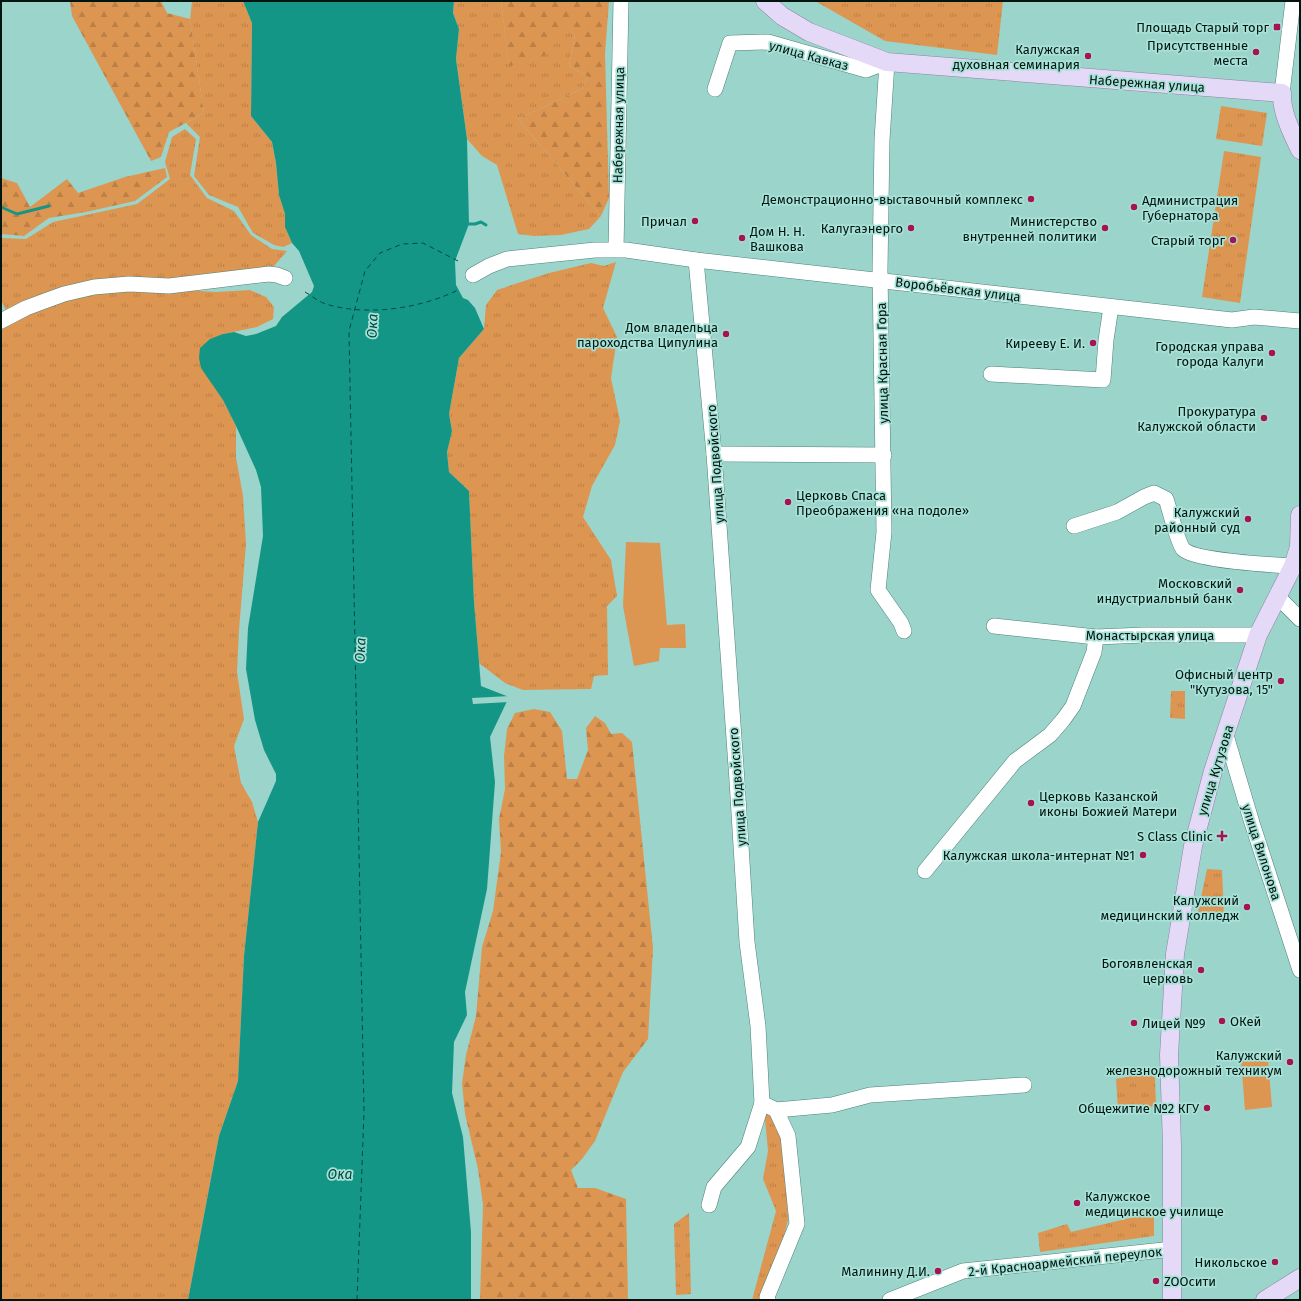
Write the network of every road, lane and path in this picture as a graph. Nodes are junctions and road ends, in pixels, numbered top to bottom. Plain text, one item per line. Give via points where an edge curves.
1 (621, 1) edge
2 (765, 1) edge
3 (1293, 1) edge
4 (887, 62) junction
5 (715, 89) dead end
6 (1282, 94) junction
7 (1299, 148) edge
8 (616, 249) junction
9 (696, 260) junction
10 (474, 275) dead end
11 (285, 278) dead end
12 (881, 280) junction
13 (1111, 307) junction
14 (1, 321) edge
15 (1300, 321) edge
16 (991, 374) dead end
17 (714, 454) junction
18 (884, 455) junction
19 (1300, 515) edge
20 (1074, 526) dead end
21 (1293, 566) junction
22 (1278, 597) junction
23 (1300, 619) edge
24 (994, 626) dead end
25 (904, 631) dead end
26 (1258, 635) junction
27 (1096, 637) junction
28 (1225, 732) junction
29 (925, 870) dead end
30 (1300, 970) edge
31 (1024, 1085) dead end
32 (762, 1103) junction
33 (776, 1110) junction
34 (709, 1205) dead end
35 (1173, 1249) junction
36 (1300, 1278) edge
37 (767, 1299) edge
38 (890, 1300) edge
39 (1172, 1300) edge
40 (1266, 1300) edge

1 - 8 street, Набережная улица
2 - 4 main road, Набережная улица via 782,16 809,32
3 - 6 street
4 - 5 street, улица Кавказ via 866,70 768,42 730,43
4 - 6 main road, Набережная улица
4 - 12 street, улица Красная Гора via 882,140
6 - 7 main road via 1284,112
8 - 9 street, Воробьёвская улица
8 - 10 street, Воробьёвская улица via 507,259
9 - 12 street, Воробьёвская улица
9 - 17 street, улица Подвойского
11 - 14 street via 270,274 169,286 129,284 94,287 42,302
12 - 13 street, Воробьёвская улица
12 - 18 street, улица Красная Гора
13 - 15 street, Воробьёвская улица via 1232,320 1254,317
13 - 16 street via 1103,380
17 - 18 street
17 - 32 street, улица Подвойского via 747,942 758,1026
18 - 25 street, улица Красная Гора via 884,532 878,590 901,622
19 - 21 main road, улица Кутузова via 1298,548
20 - 21 street via 1117,512 1154,493 1166,499 1181,544 1193,554
21 - 22 main road, улица Кутузова
22 - 23 street
22 - 26 main road, улица Кутузова
24 - 27 street, Монастырская улица
26 - 27 street, Монастырская улица
26 - 28 main road, улица Кутузова
27 - 29 street via 1094,652 1073,706 1063,720 1050,735 1015,761
28 - 30 street, улица Вилонова
28 - 35 main road, улица Кутузова via 1193,846 1175,954 1169,1055
31 - 33 street via 870,1095 832,1105
32 - 33 street
32 - 34 street via 748,1147 714,1187
33 - 37 street via 788,1136 797,1224
35 - 38 street, 2-й Красноармейский переулок via 963,1271
35 - 39 main road, улица Кутузова
36 - 40 main road

